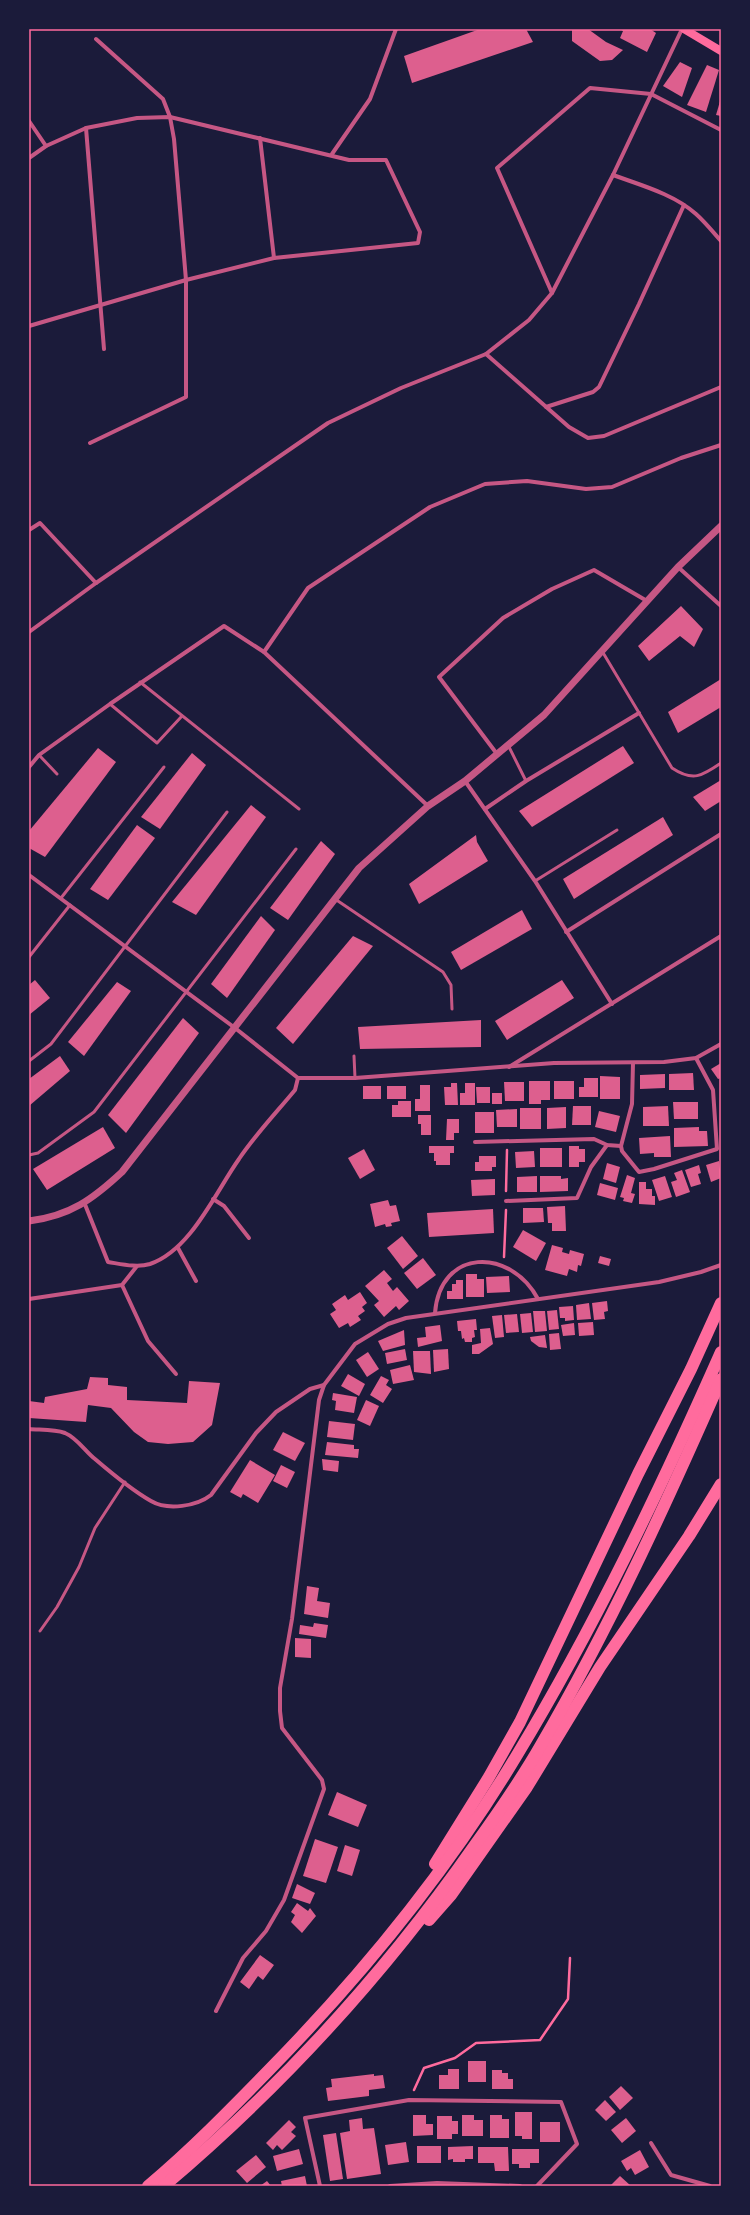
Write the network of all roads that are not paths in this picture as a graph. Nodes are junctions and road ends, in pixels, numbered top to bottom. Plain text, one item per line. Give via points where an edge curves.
1 (396, 29) edge
2 (683, 29) edge
3 (96, 39) dead end
4 (721, 51) edge
5 (650, 94) junction
6 (170, 117) junction
7 (29, 121) edge
8 (86, 128) junction
9 (721, 130) edge
10 (260, 138) junction
11 (46, 146) junction
12 (332, 154) junction
13 (29, 158) edge
14 (613, 175) junction
15 (684, 205) junction
16 (721, 241) edge
17 (274, 258) junction
18 (186, 280) junction
19 (552, 292) junction
20 (102, 305) junction
21 (29, 326) edge
22 (104, 349) dead end
23 (486, 354) junction
24 (721, 387) edge
25 (546, 407) junction
26 (90, 443) dead end
27 (721, 445) edge
28 (721, 526) edge
29 (29, 530) edge
30 (678, 567) junction
31 (96, 583) junction
32 (647, 601) junction
33 (721, 606) edge
34 (29, 632) edge
35 (602, 651) junction
36 (264, 652) junction
37 (140, 682) junction
38 (110, 704) junction
39 (639, 713) junction
40 (182, 716) junction
41 (508, 745) junction
42 (497, 754) junction
43 (39, 755) junction
44 (721, 763) edge
45 (29, 767) edge
46 (164, 767) dead end
47 (57, 774) dead end
48 (465, 781) junction
49 (526, 781) junction
50 (428, 806) junction
51 (300, 809) dead end
52 (485, 809) junction
53 (227, 812) dead end
54 (617, 830) dead end
55 (721, 834) edge
56 (296, 848) dead end
57 (29, 875) edge
58 (535, 881) junction
59 (61, 898) junction
60 (335, 899) junction
61 (70, 905) junction
62 (566, 932) junction
63 (721, 936) edge
64 (125, 946) junction
65 (29, 957) edge
66 (185, 991) junction
67 (612, 1004) junction
68 (452, 1009) dead end
69 (235, 1028) junction
70 (721, 1044) edge
71 (354, 1056) dead end
72 (696, 1058) junction
73 (29, 1061) edge
74 (633, 1063) junction
75 (507, 1068) junction
76 (298, 1078) junction
77 (355, 1078) junction
78 (475, 1142) dead end
79 (607, 1145) junction
80 (621, 1146) junction
81 (29, 1155) edge
82 (213, 1199) junction
83 (506, 1201) dead end
84 (84, 1202) junction
85 (29, 1221) edge
86 (249, 1238) dead end
87 (178, 1248) junction
88 (721, 1265) edge
89 (137, 1266) junction
90 (196, 1281) dead end
91 (122, 1285) junction
92 (29, 1299) edge
93 (538, 1300) junction
94 (721, 1303) edge
95 (435, 1313) junction
96 (721, 1352) edge
97 (176, 1374) dead end
98 (721, 1379) edge
99 (324, 1385) junction
100 (29, 1429) edge
101 (125, 1482) junction
102 (721, 1484) edge
103 (40, 1631) dead end
104 (216, 2011) dead end
105 (326, 2011) junction
106 (324, 2032) junction
107 (651, 2143) dead end
108 (148, 2186) edge
109 (164, 2186) edge
110 (320, 2186) edge
111 (390, 2186) edge
112 (520, 2186) edge
113 (537, 2186) edge
114 (710, 2186) edge

1 - 12 street via 370,99
2 - 4 main road
2 - 5 street
3 - 6 street via 163,99
5 - 9 street
5 - 14 street
5 - 19 street via 590,88 497,168
6 - 8 street via 137,118
6 - 10 street
6 - 18 street
7 - 11 street
8 - 11 street
8 - 20 street
10 - 12 street
10 - 17 street
11 - 13 street
12 - 17 street via 349,160 386,160 420,232 418,243
14 - 15 street
14 - 19 street
15 - 16 street
15 - 25 street via 599,387 593,392
17 - 18 street
18 - 20 street
18 - 26 street via 186,397
19 - 23 street via 529,320
20 - 21 street
20 - 22 street
23 - 25 street
23 - 31 street via 401,388 328,423
24 - 25 street via 604,436 588,438 569,427
27 - 36 street via 681,458 612,487 586,489 527,481 485,484 430,507 308,588
28 - 30 street
29 - 31 street via 40,523
30 - 32 street
30 - 33 street
31 - 34 street
32 - 35 street
32 - 42 street via 594,570 552,589 503,618 439,677
35 - 39 lane
35 - 41 street via 544,715
36 - 37 street via 224,626
36 - 50 street
37 - 38 street
37 - 40 lane
38 - 40 lane via 157,743
38 - 43 street
39 - 44 lane via 672,768 682,775 703,776
39 - 49 street
40 - 51 lane
41 - 42 street
41 - 49 lane
42 - 48 street
43 - 45 street
43 - 47 lane
46 - 59 lane
48 - 50 street
48 - 52 street
49 - 52 street
50 - 60 street via 359,868
52 - 58 street
53 - 64 lane
54 - 58 lane
55 - 62 street
56 - 66 lane
57 - 59 street
58 - 62 street
59 - 61 street
60 - 68 lane via 443,972 451,984
60 - 69 street
61 - 64 street
61 - 65 lane
62 - 67 street
63 - 67 street
64 - 66 street
64 - 73 lane via 51,1044
66 - 69 street
66 - 81 lane via 94,1112 38,1152
67 - 75 street
69 - 76 street
69 - 84 street via 122,1172 96,1196
70 - 72 street
71 - 77 lane
72 - 74 street
72 - 80 street via 713,1090 717,1149 654,1170 639,1172 622,1151
74 - 75 street via 554,1063
74 - 80 street via 632,1104
75 - 77 street
76 - 77 street
76 - 82 street via 295,1090 239,1158
78 - 79 street via 594,1139
79 - 80 street
79 - 83 street via 591,1167 577,1198
82 - 86 street via 224,1206
82 - 87 street
84 - 85 street via 41,1220
84 - 89 street via 108,1262
87 - 89 street via 150,1264
87 - 90 street
88 - 93 street via 659,1282
89 - 91 street
91 - 92 street
91 - 97 street via 148,1341
93 - 95 street
93 - 95 street via 530,1285 518,1274 502,1265 475,1262 461,1267 445,1281 436,1300
94 - 105 highway via 553,1656 508,1744 462,1822 410,1902
95 - 99 street via 406,1318 371,1333 355,1344
96 - 105 highway via 624,1558 574,1655 516,1755 429,1886 377,1953
98 - 106 highway via 631,1578 540,1747 427,1912
99 - 101 street via 310,1389 276,1412 256,1433 211,1495 204,1500 180,1507 152,1502
99 - 104 street via 319,1400 296,1589 280,1688 282,1728 322,1780 324,1789 284,1900 266,1931 243,1958
100 - 101 street via 65,1433
101 - 103 lane via 95,1528 75,1574
102 - 106 highway via 600,1667 527,1787 470,1868 395,1960
105 - 108 highway via 243,2097
106 - 109 highway via 252,2108
107 - 114 street via 671,2175
110 - 113 street via 305,2118 409,2100 561,2102 577,2144
111 - 112 street via 437,2183

